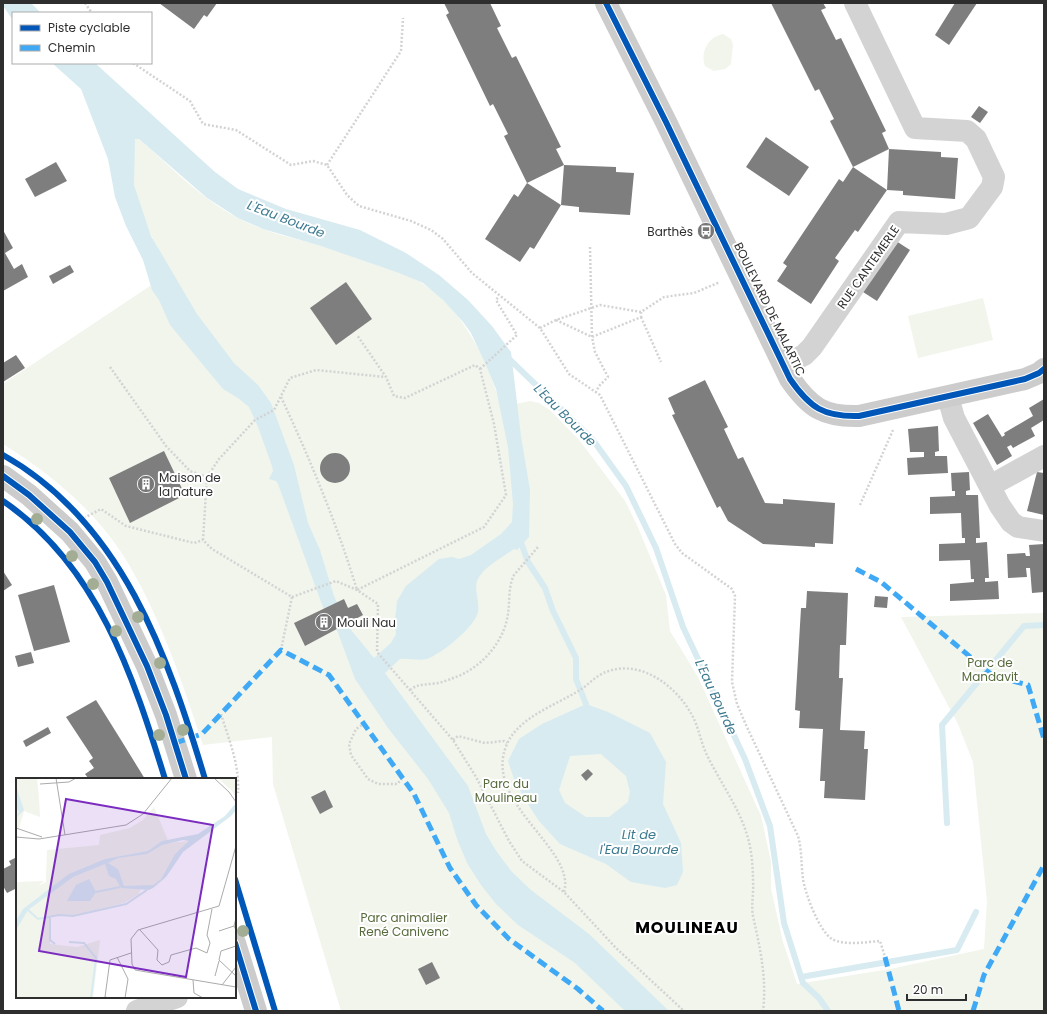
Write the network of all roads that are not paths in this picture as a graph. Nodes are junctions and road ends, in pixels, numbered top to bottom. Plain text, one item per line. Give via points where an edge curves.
1 (606, 3) edge
2 (855, 3) edge
3 (784, 366) junction
4 (1044, 369) edge
5 (948, 397) junction
6 (1044, 456) edge
7 (3, 476) edge
8 (990, 486) junction
9 (1044, 531) edge
10 (186, 778) edge
11 (236, 950) edge
12 (240, 976) edge
13 (174, 998) edge
14 (137, 1011) edge
15 (256, 1011) edge

1 - 3 street, BOULEVARD DE MALARTIC
2 - 3 street, RUE CANTEMERLE via 915,128 967,131 976,139 994,182 969,218 946,224 899,222 812,347 804,355
3 - 5 street, BOULEVARD DE MALARTIC via 802,397 827,413 859,416
4 - 5 street, BOULEVARD DE MALARTIC via 1025,379
5 - 8 street via 954,418
6 - 8 street
7 - 10 street via 29,495 70,532 95,562 148,666
8 - 9 street via 1011,522 1018,527
11 - 12 street
12 - 15 street
13 - 14 street

